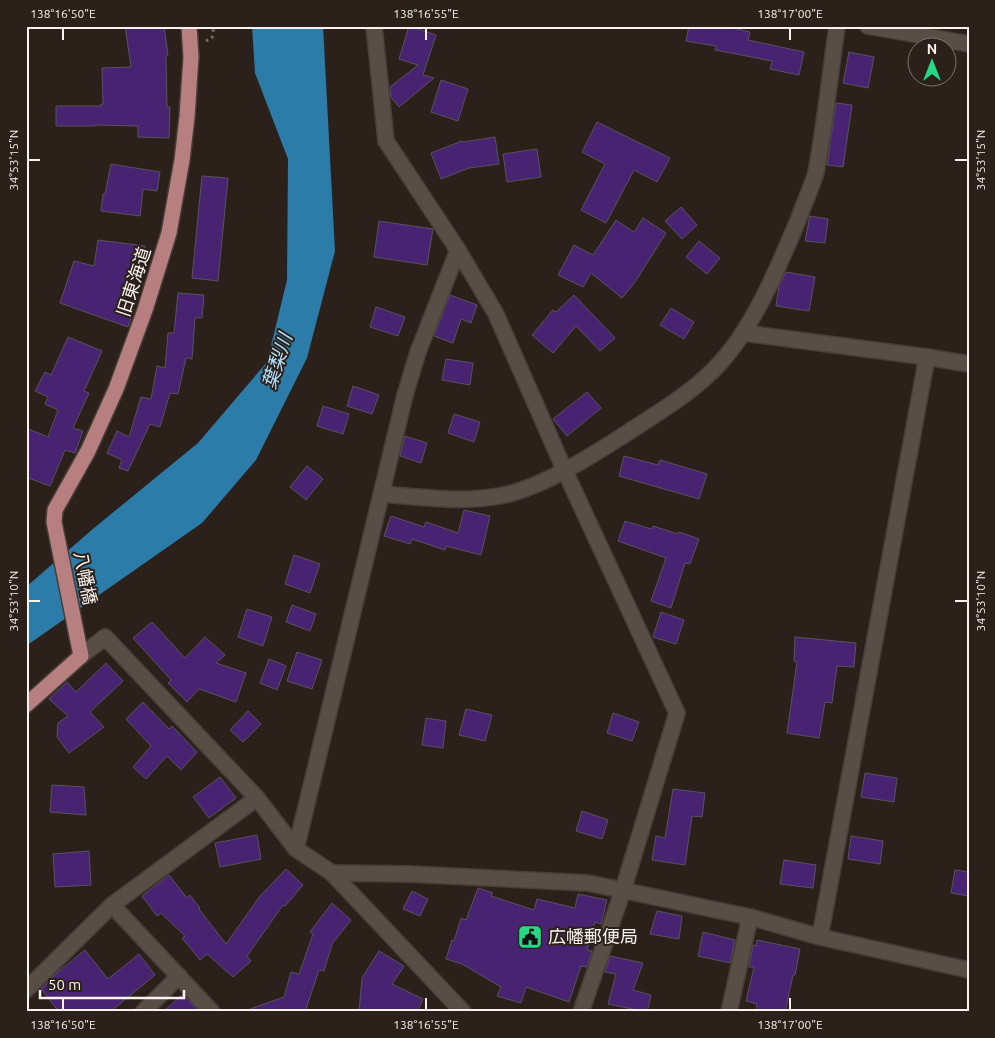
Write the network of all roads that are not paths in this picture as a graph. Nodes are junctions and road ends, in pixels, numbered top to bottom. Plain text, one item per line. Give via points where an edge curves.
1 (189, 26) edge
2 (374, 26) edge
3 (837, 26) edge
4 (868, 26) edge
5 (969, 44) edge
6 (458, 250) junction
7 (744, 333) junction
8 (927, 357) junction
9 (969, 364) edge
10 (564, 469) junction
11 (382, 494) junction
12 (56, 533) joint
13 (81, 656) junction
14 (26, 705) edge
15 (257, 798) junction
16 (296, 849) junction
17 (332, 873) junction
18 (623, 890) junction
19 (112, 905) junction
20 (750, 917) junction
21 (820, 937) junction
22 (969, 970) edge
23 (179, 976) junction
24 (26, 990) edge
25 (143, 1012) edge
26 (212, 1012) edge
27 (463, 1012) edge
28 (581, 1012) edge
29 (729, 1012) edge

1 - 12 main road, 旧東海道 via 188,108 169,233 146,310 116,389 88,451 55,510
2 - 6 street via 386,140
3 - 7 street via 815,174 790,238
4 - 5 street
6 - 10 street via 496,314
6 - 11 street via 418,352
7 - 8 street
7 - 10 street via 720,364 696,386 611,443
8 - 9 street
8 - 21 street
10 - 11 street via 530,488 499,496 465,499
10 - 18 street via 677,713
11 - 16 street
12 - 13 main road, 八幡橋
13 - 14 main road
13 - 15 street via 105,637
15 - 16 street
15 - 19 street
16 - 17 street
17 - 18 street via 588,883
17 - 27 street
18 - 20 street
18 - 28 street
19 - 23 street
19 - 24 street
20 - 21 street
20 - 29 street
21 - 22 street
23 - 25 street
23 - 26 street

